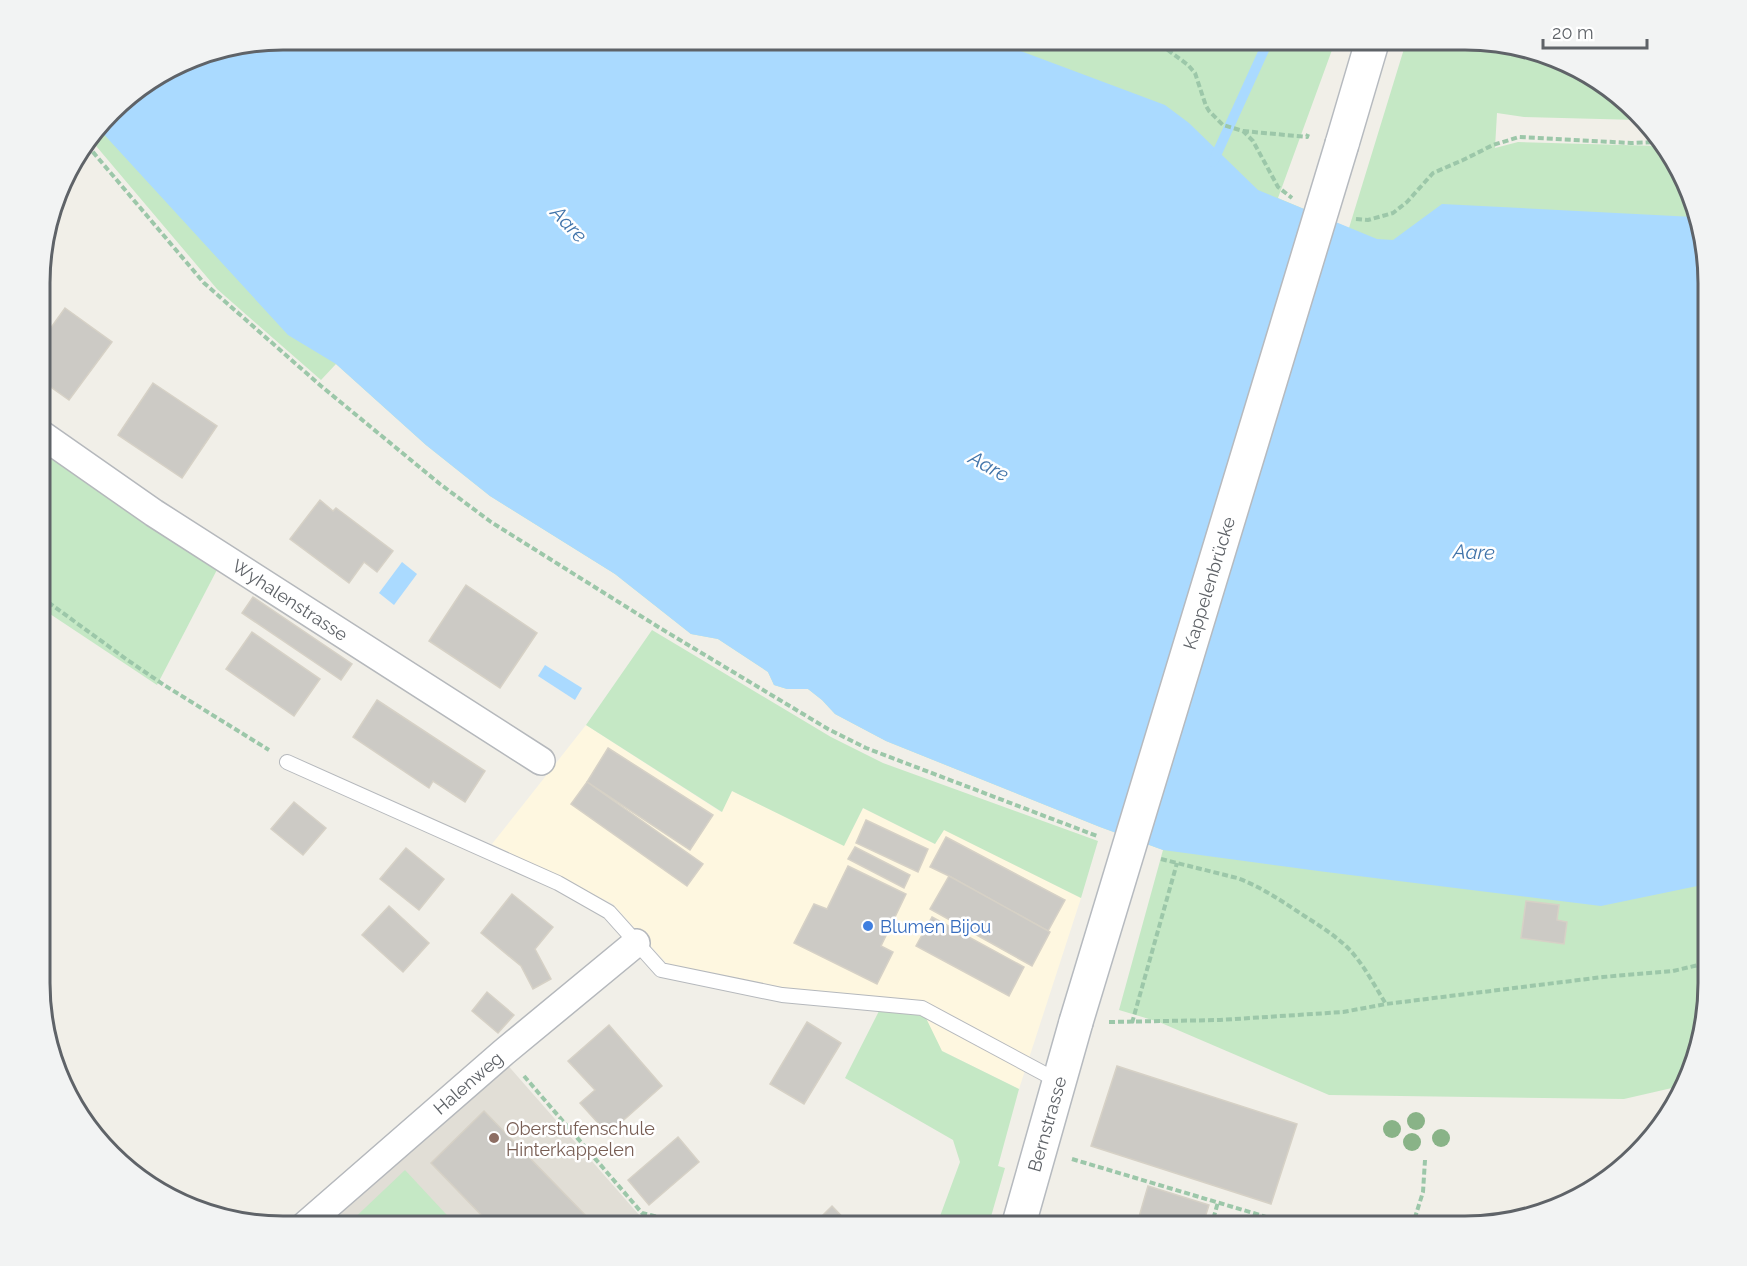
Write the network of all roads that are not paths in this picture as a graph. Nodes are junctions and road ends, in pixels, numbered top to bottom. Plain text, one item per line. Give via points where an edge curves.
1 (1370, 50) edge
2 (50, 440) edge
3 (541, 761) dead end
4 (287, 762) road end
5 (636, 943) junction
6 (1076, 1022) joint
7 (1058, 1081) junction
8 (316, 1216) edge
9 (1021, 1216) edge

1 - 6 main road, Kappelenbrücke, bridge
2 - 3 street, Wyhalenstrasse via 154,513
4 - 5 lane via 558,883 609,912
5 - 7 lane via 661,970 782,994 922,1008
5 - 8 street, Halenweg
6 - 7 main road, Bernstrasse
7 - 9 main road, Bernstrasse

